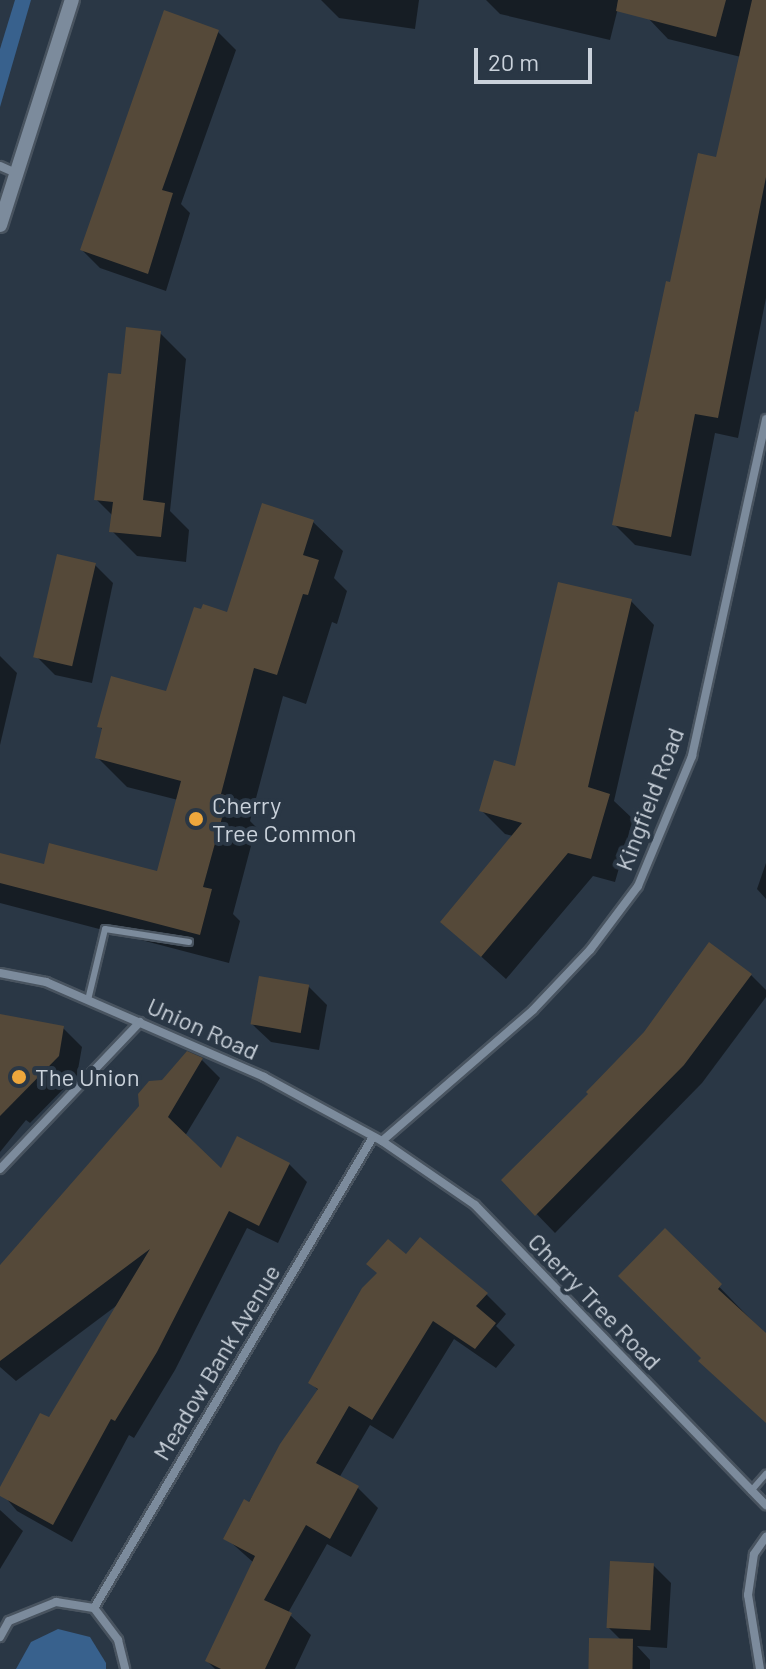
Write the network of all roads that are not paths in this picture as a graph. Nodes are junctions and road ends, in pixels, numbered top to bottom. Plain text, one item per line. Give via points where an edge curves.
1 (72, 0) edge
2 (0, 166) edge
3 (16, 173) junction
4 (0, 225) edge
5 (766, 419) edge
6 (189, 942) dead end
7 (0, 973) edge
8 (88, 1000) junction
9 (140, 1022) junction
10 (377, 1139) junction
11 (0, 1169) edge
12 (766, 1474) edge
13 (751, 1491) junction
14 (766, 1505) edge
15 (766, 1537) edge
16 (94, 1608) junction
17 (0, 1637) edge
18 (125, 1669) edge
19 (760, 1669) edge

1 - 3 street
2 - 3 street
3 - 4 street
5 - 10 street, Kingfield Road via 692,756 638,886 590,950 533,1010
6 - 8 lane via 105,929
7 - 8 street, Union Road via 46,982
8 - 9 street, Union Road
9 - 10 street, Union Road via 264,1077
9 - 11 street
10 - 13 street, Cherry Tree Road via 475,1205
10 - 16 street, Meadow Bank Avenue
12 - 13 lane
13 - 14 street, Cherry Tree Road
15 - 19 street via 754,1554 748,1595
16 - 17 street via 56,1602 9,1621
16 - 18 street via 118,1640

